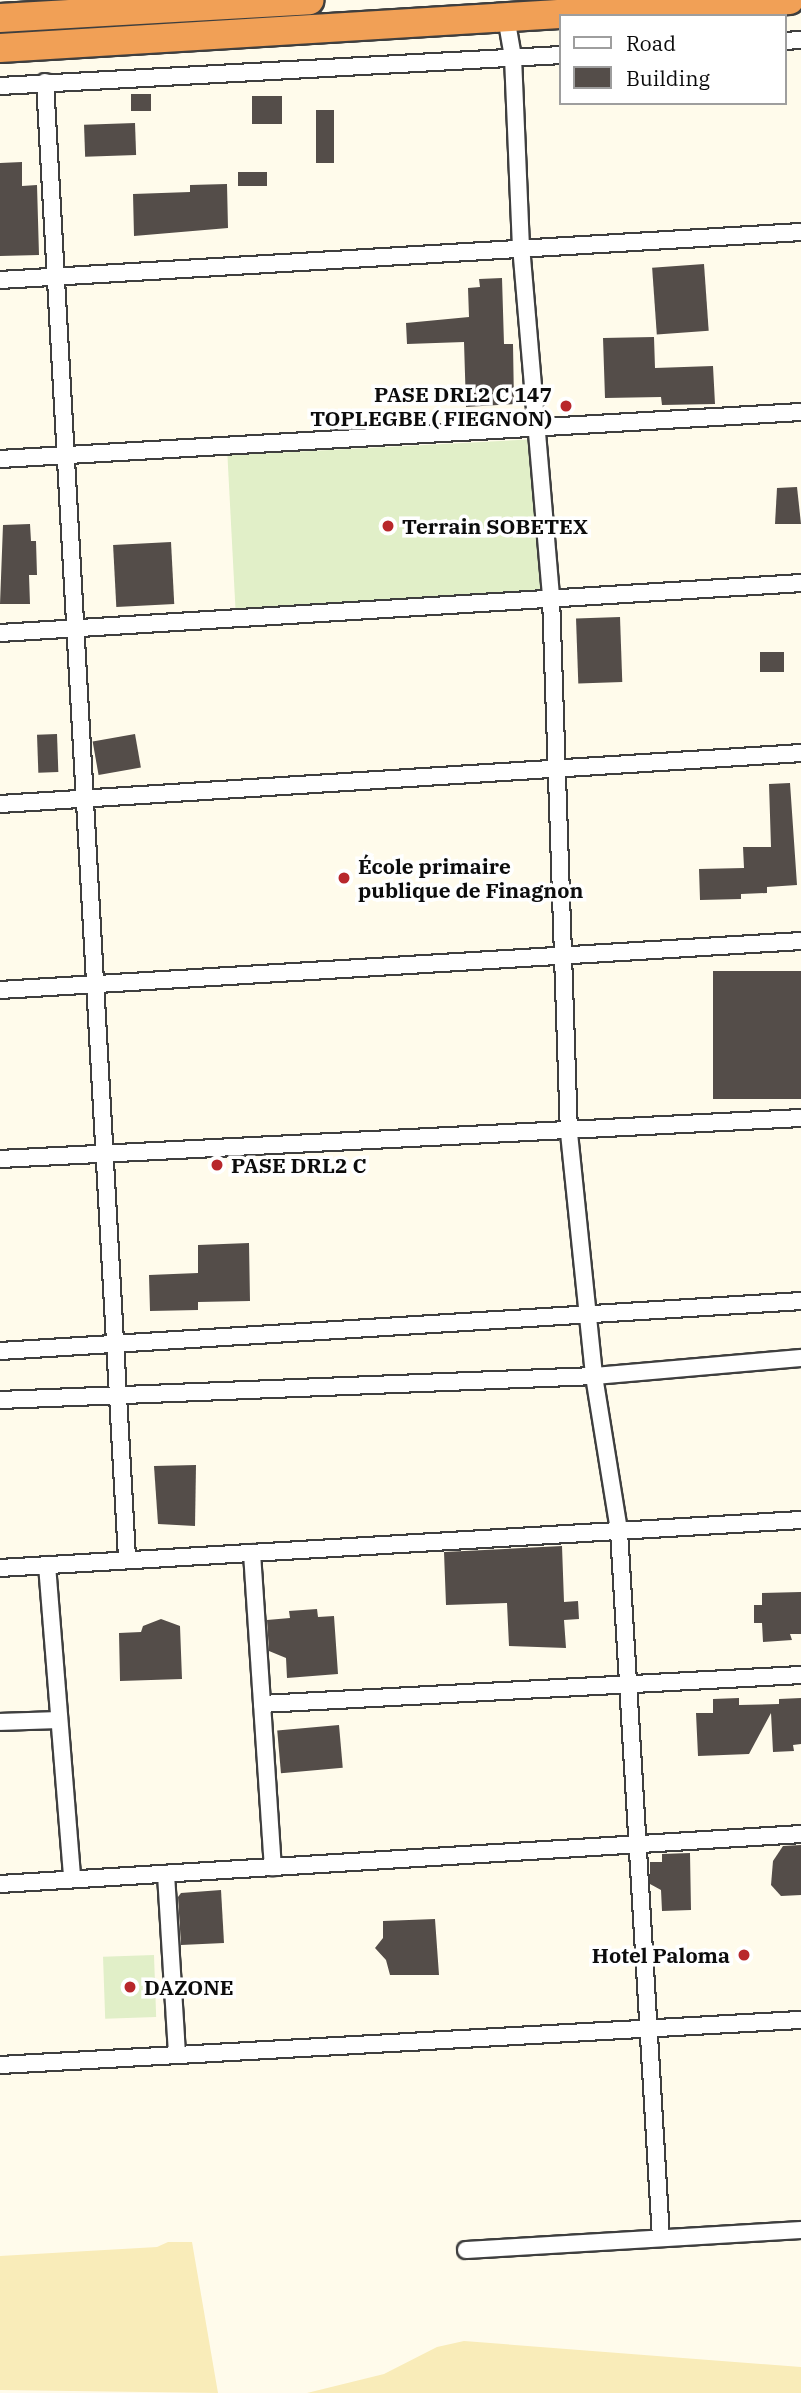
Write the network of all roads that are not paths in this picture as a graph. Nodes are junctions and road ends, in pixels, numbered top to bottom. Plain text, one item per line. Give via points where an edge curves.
1 (309, 0) edge
2 (790, 0) edge
3 (506, 17) junction
4 (0, 18) edge
5 (0, 48) edge
6 (560, 54) edge
7 (513, 57) junction
8 (45, 82) junction
9 (0, 86) edge
10 (801, 232) edge
11 (520, 246) junction
12 (56, 277) junction
13 (0, 280) edge
14 (801, 412) edge
15 (538, 425) junction
16 (66, 454) junction
17 (0, 459) edge
18 (801, 583) edge
19 (551, 597) junction
20 (75, 627) junction
21 (0, 633) edge
22 (801, 753) edge
23 (555, 765) junction
24 (85, 798) junction
25 (0, 804) edge
26 (801, 941) edge
27 (566, 958) junction
28 (95, 985) junction
29 (0, 990) edge
30 (801, 1118) edge
31 (569, 1133) junction
32 (104, 1153) junction
33 (0, 1159) edge
34 (801, 1301) edge
35 (589, 1311) junction
36 (115, 1345) junction
37 (0, 1351) edge
38 (801, 1358) edge
39 (594, 1376) junction
40 (118, 1393) junction
41 (0, 1400) edge
42 (801, 1520) edge
43 (618, 1531) junction
44 (252, 1553) junction
45 (127, 1559) junction
46 (47, 1565) junction
47 (0, 1568) edge
48 (801, 1675) edge
49 (628, 1684) junction
50 (262, 1704) junction
51 (59, 1720) junction
52 (0, 1722) edge
53 (801, 1834) edge
54 (637, 1844) junction
55 (273, 1867) junction
56 (166, 1874) junction
57 (72, 1879) junction
58 (0, 1884) edge
59 (801, 2020) edge
60 (649, 2028) junction
61 (177, 2055) junction
62 (0, 2065) edge
63 (801, 2230) edge
64 (661, 2238) junction
65 (466, 2250) dead end

1 - 4 highway
2 - 3 highway
3 - 5 highway
3 - 7 street
6 - 7 street
7 - 8 street
7 - 11 street
8 - 9 street
8 - 12 street
10 - 11 street
11 - 12 street
11 - 15 street
12 - 13 street
12 - 16 street
14 - 15 street
15 - 16 street
15 - 19 street
16 - 17 street
16 - 20 street
18 - 19 street
19 - 20 street
19 - 23 street
20 - 21 street
20 - 24 street
22 - 23 street
23 - 24 street
23 - 27 street
24 - 25 street
24 - 28 street
26 - 27 street
27 - 28 street
27 - 31 street
28 - 29 street
28 - 32 street
30 - 31 street
31 - 32 street
31 - 35 street
32 - 33 street
32 - 36 street
34 - 35 street
35 - 36 street
35 - 39 street
36 - 37 street
36 - 40 street
38 - 39 street
39 - 40 street
39 - 43 street
40 - 41 street
40 - 45 street
42 - 43 street
43 - 44 street
43 - 49 street
44 - 45 street
44 - 50 street
45 - 46 street
46 - 47 street
46 - 51 street
48 - 49 street
49 - 50 street
49 - 54 street
50 - 55 street
51 - 52 street
51 - 57 street
53 - 54 street
54 - 55 street
54 - 60 street
55 - 56 street
56 - 57 street
56 - 61 street
57 - 58 street
59 - 60 street
60 - 61 street
60 - 64 street
61 - 62 street
63 - 64 street
64 - 65 street

